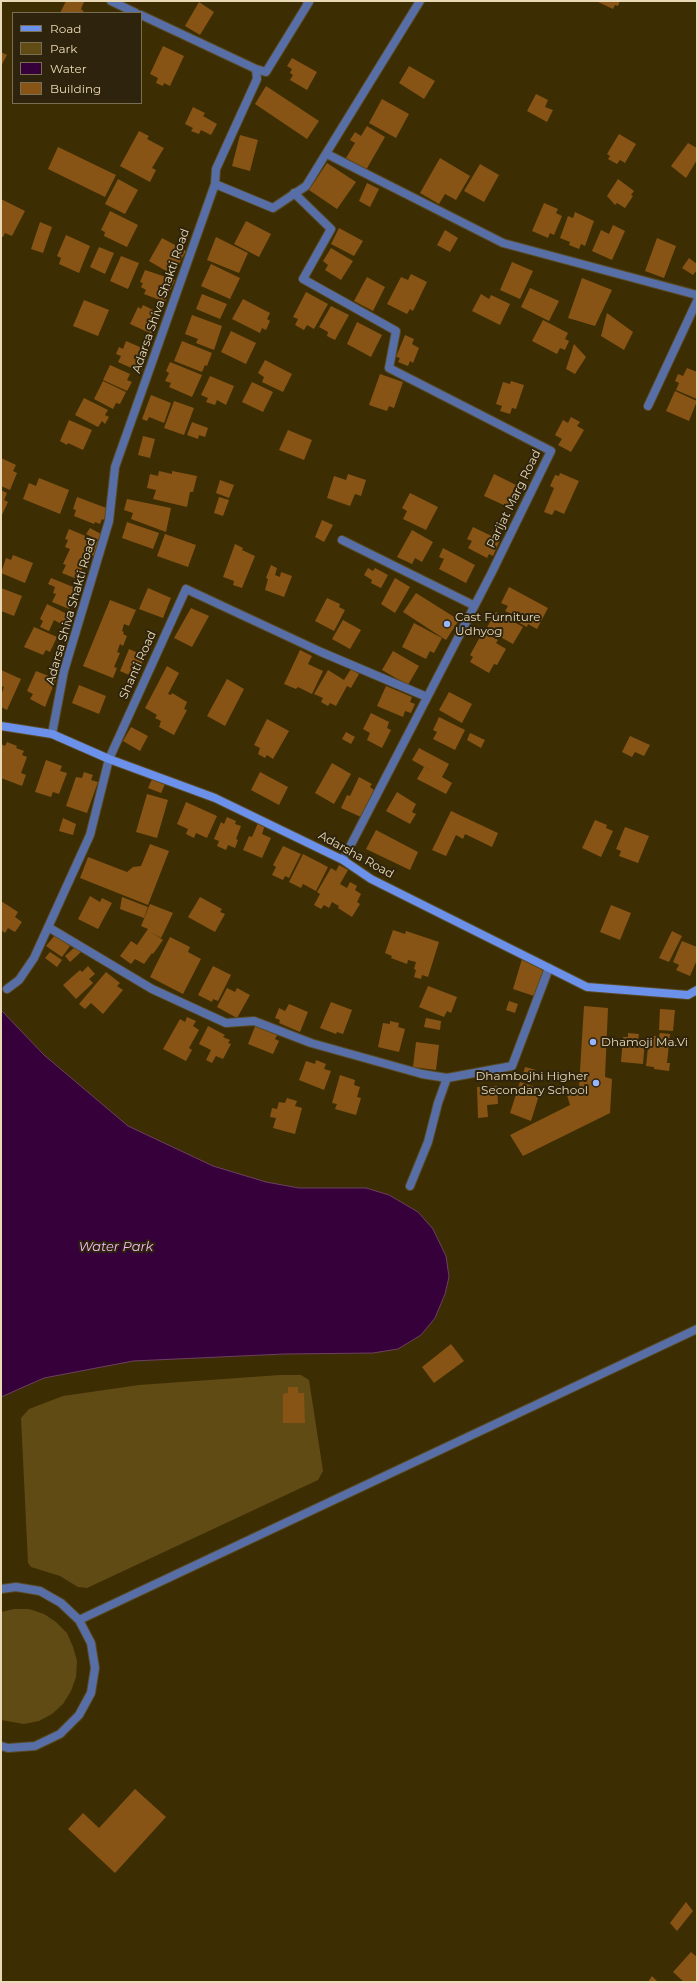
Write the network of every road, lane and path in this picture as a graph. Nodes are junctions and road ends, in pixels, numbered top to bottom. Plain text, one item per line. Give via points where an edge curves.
1 (111, 1) edge
2 (307, 1) edge
3 (420, 1) edge
4 (134, 12) edge
5 (142, 15) edge
6 (256, 69) junction
7 (327, 154) junction
8 (214, 184) junction
9 (294, 193) junction
10 (697, 295) edge
11 (697, 300) edge
12 (648, 406) dead end
13 (342, 540) dead end
14 (473, 606) junction
15 (427, 697) junction
16 (1, 726) edge
17 (52, 734) junction
18 (110, 759) junction
19 (343, 860) junction
20 (48, 927) junction
21 (549, 968) junction
22 (7, 989) dead end
23 (697, 990) edge
24 (447, 1078) junction
25 (410, 1186) dead end
26 (697, 1329) edge
27 (1, 1589) edge
28 (79, 1620) junction
29 (1, 1746) edge

1 - 4 street
2 - 6 street via 309,2 266,72
3 - 7 street
5 - 6 street
6 - 8 street, Adarsa Shiva Shakti Road via 257,79 216,169
7 - 9 street via 306,186
7 - 10 street via 503,243
8 - 9 street via 273,208
8 - 17 street, Adarsa Shiva Shakti Road via 115,467 109,521 64,671
9 - 14 street, Parijat Marg Road via 331,228 302,279 396,331 389,368 551,451
11 - 12 street
13 - 14 street
14 - 15 street, Parijat Marg Road
15 - 18 street, Shanti Road via 321,652 186,589
15 - 19 street, Parijat Marg Road
16 - 17 main road, Adarsha Road
17 - 18 main road, Adarsha Road
18 - 19 main road, Adarsha Road via 215,798
18 - 20 street, Shanti Road via 90,835
19 - 21 main road, Adarsha Road via 371,879
20 - 22 street, Shanti Road via 34,958 19,980
20 - 24 street via 152,989 226,1023 254,1021 311,1043 422,1074
21 - 23 main road, Adarsha Road via 587,987 688,995
21 - 24 street via 512,1066
24 - 25 street via 428,1142
26 - 28 street
27 - 28 street via 16,1587 40,1591 62,1603
28 - 29 street via 90,1643 94,1668 90,1693 79,1715 60,1734 35,1746

